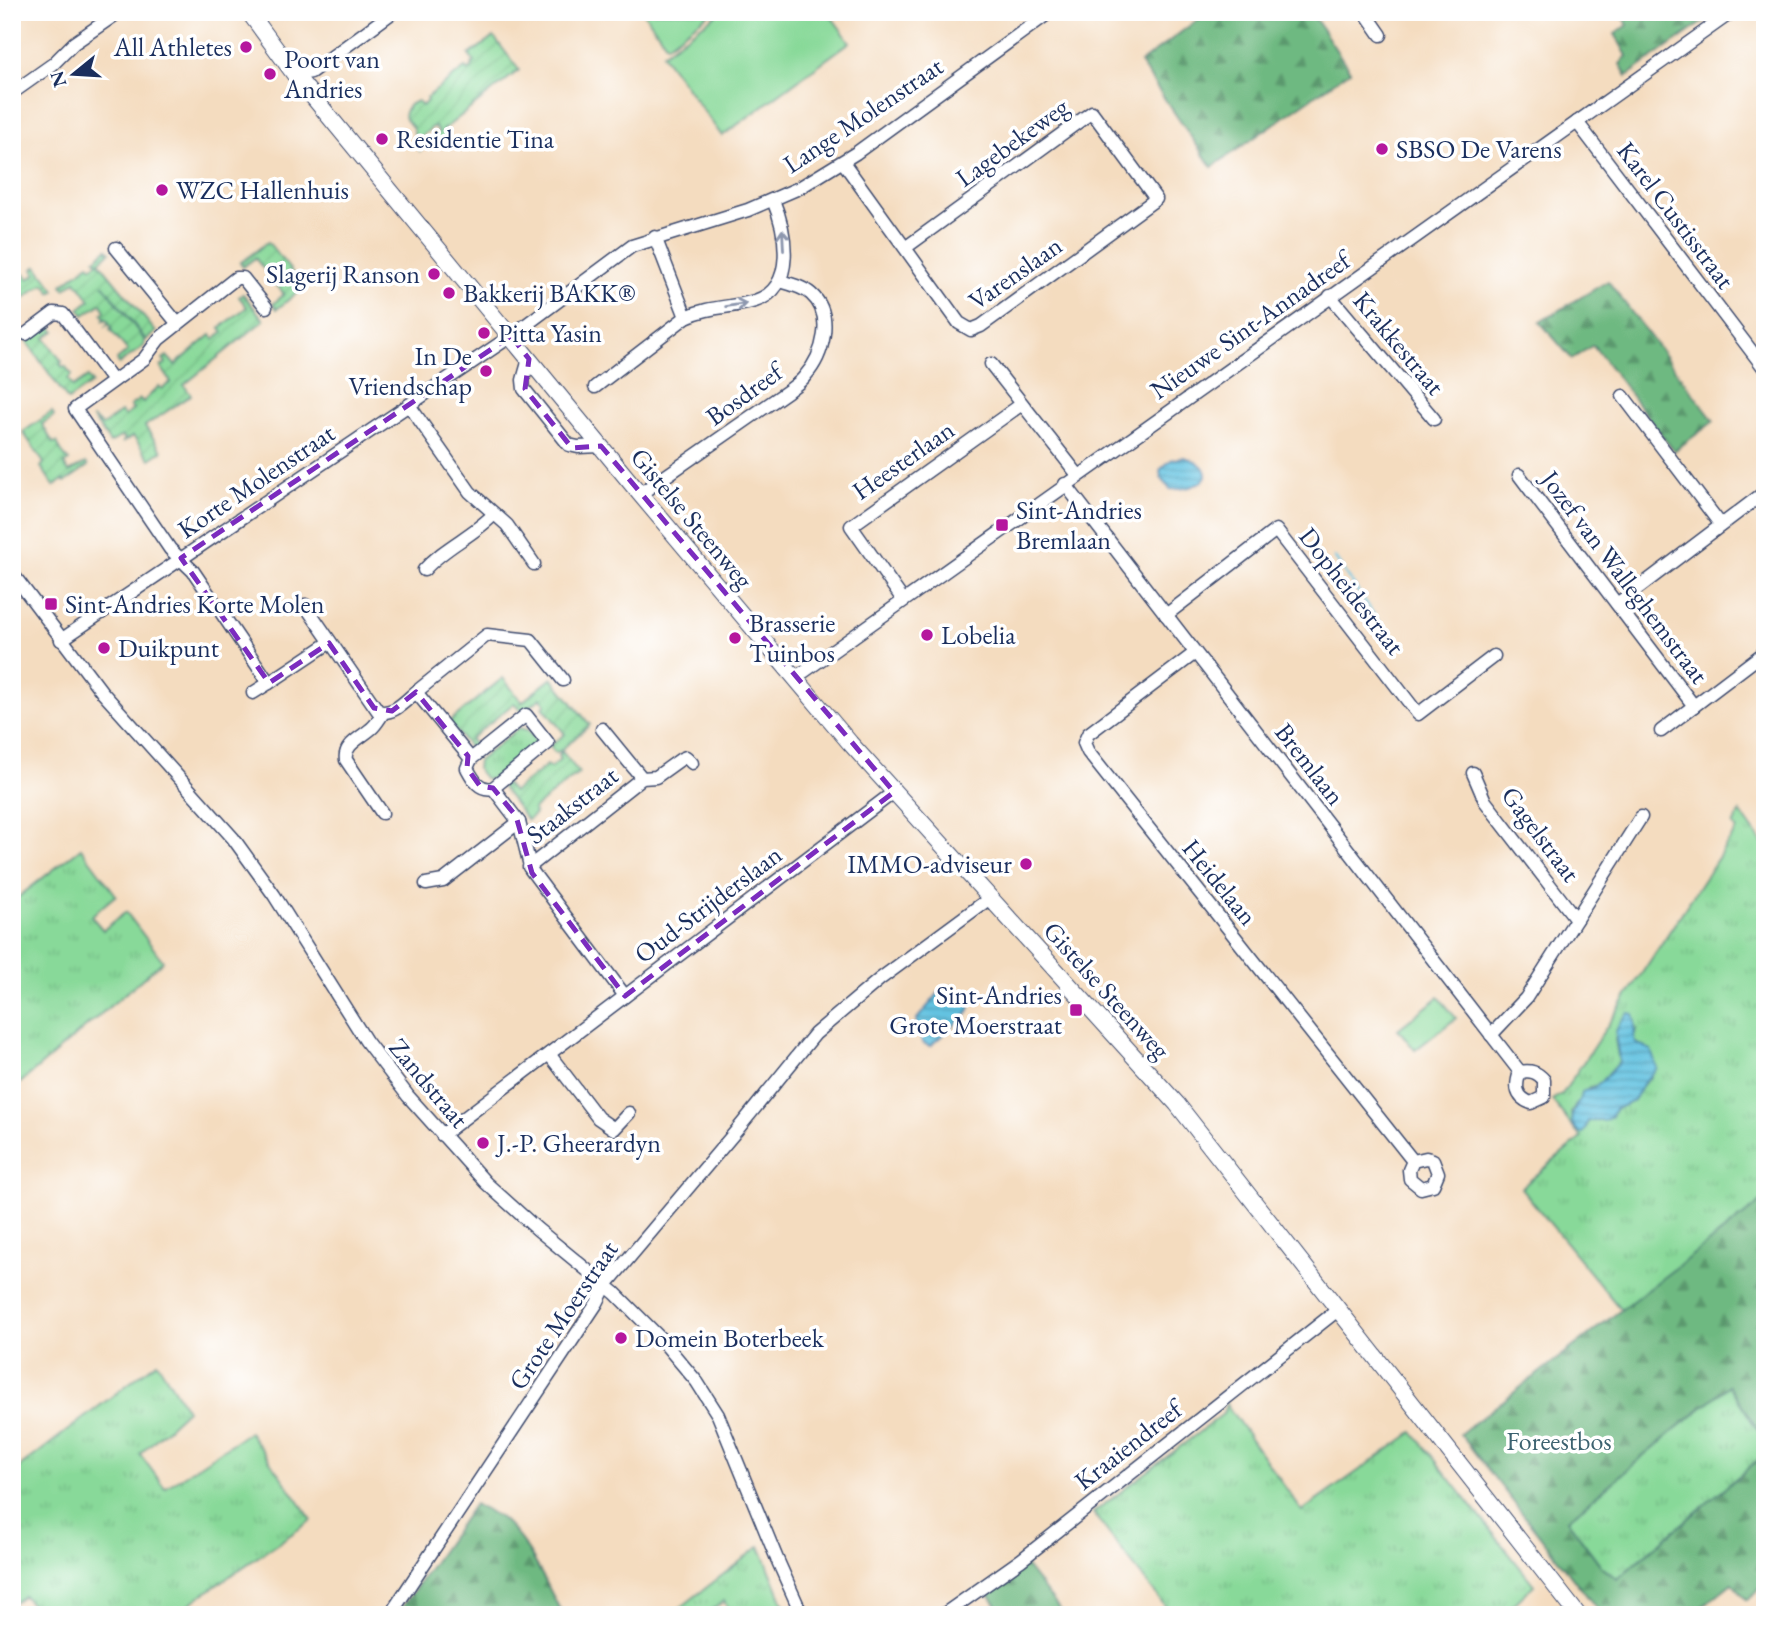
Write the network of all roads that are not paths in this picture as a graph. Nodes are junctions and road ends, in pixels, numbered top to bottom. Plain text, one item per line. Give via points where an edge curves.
1 (119, 12) edge
2 (249, 12) edge
3 (393, 12) edge
4 (1050, 12) edge
5 (1365, 12) edge
6 (1732, 12) edge
7 (1381, 35) dead end
8 (295, 75) junction
9 (12, 93) edge
10 (1577, 122) junction
11 (843, 162) junction
12 (1156, 199) joint
13 (773, 201) junction
14 (655, 237) junction
15 (116, 248) dead end
16 (905, 248) junction
17 (780, 281) junction
18 (1330, 296) junction
19 (266, 307) dead end
20 (686, 317) junction
21 (178, 324) junction
22 (26, 334) dead end
23 (511, 336) junction
24 (529, 359) junction
25 (992, 364) dead end
26 (1765, 369) edge
27 (113, 382) junction
28 (595, 387) dead end
29 (1623, 396) dead end
30 (1022, 404) junction
31 (410, 405) junction
32 (1434, 419) dead end
33 (601, 446) junction
34 (1078, 475) junction
35 (1519, 475) dead end
36 (1066, 484) junction
37 (1765, 492) edge
38 (640, 494) junction
39 (494, 514) junction
40 (1721, 525) junction
41 (181, 558) junction
42 (534, 564) dead end
43 (424, 570) dead end
44 (12, 573) edge
45 (903, 600) junction
46 (1617, 604) junction
47 (305, 605) dead end
48 (1166, 614) junction
49 (61, 640) junction
50 (329, 643) junction
51 (1765, 652) edge
52 (1195, 653) junction
53 (1494, 656) dead end
54 (795, 678) junction
55 (563, 680) dead end
56 (269, 683) junction
57 (416, 692) junction
58 (253, 693) dead end
59 (1694, 706) junction
60 (383, 713) junction
61 (603, 729) dead end
62 (1661, 731) dead end
63 (471, 759) junction
64 (692, 763) dead end
65 (1473, 773) dead end
66 (642, 778) junction
67 (493, 788) junction
68 (894, 792) junction
69 (382, 813) dead end
70 (1641, 817) dead end
71 (519, 822) junction
72 (529, 867) junction
73 (426, 884) dead end
74 (990, 898) junction
75 (1576, 919) junction
76 (625, 996) junction
77 (1491, 1035) junction
78 (549, 1054) junction
79 (1520, 1072) dead end
80 (629, 1113) dead end
81 (442, 1135) junction
82 (1413, 1161) dead end
83 (606, 1284) junction
84 (1339, 1309) junction
85 (390, 1615) edge
86 (802, 1615) edge
87 (943, 1615) edge
88 (1578, 1615) edge

1 - 9 street
2 - 8 main road, Gistelse Steenweg
3 - 8 street via 311,72
4 - 11 street, Lange Molenstraat
5 - 7 street
6 - 10 street, Nieuwe Sint-Annadreef
8 - 23 main road, Gistelse Steenweg
10 - 18 street, Nieuwe Sint-Annadreef
10 - 26 street, Karel Custisstraat
11 - 13 street, Lange Molenstraat
11 - 16 street, Varenslaan
12 - 16 street, Varenslaan via 971,330 959,323
12 - 16 street, Lagebekeweg via 1092,112
13 - 14 street, Lange Molenstraat
17 -> 13 street via 784,234
14 - 20 street
14 - 23 street, Lange Molenstraat via 632,246
15 - 21 street
20 -> 17 street via 757,300
17 - 38 street, Bosdreef via 806,291 822,308 823,337 810,370
18 - 32 street, Krakkestraat
18 - 34 street, Nieuwe Sint-Annadreef
19 - 21 street via 240,276
20 - 28 street
21 - 27 street
22 - 27 street via 54,313 64,314
23 - 24 main road, Gistelse Steenweg
23 - 31 street, Korte Molenstraat
24 - 33 main road, Gistelse Steenweg
24 - 33 street, Gistelse Steenweg via 524,389 569,444
25 - 30 street
27 - 41 street via 75,409 170,549
29 - 40 street
30 - 34 street
30 - 45 street, Heesterlaan via 851,526
31 - 39 street via 470,492
31 - 41 street, Korte Molenstraat
33 - 38 main road, Gistelse Steenweg
34 - 36 street, Nieuwe Sint-Annadreef
35 - 46 street, Jozef van Walleghemstraat
36 - 45 street, Nieuwe Sint-Annadreef
36 - 48 street, Bremlaan
37 - 40 street
38 - 54 main road, Gistelse Steenweg
39 - 42 street
39 - 43 street via 437,555
40 - 46 street
41 - 49 street, Korte Molenstraat
41 - 56 street
44 - 49 street, Zandstraat
45 - 54 street, Nieuwe Sint-Annadreef
46 - 59 street, Jozef van Walleghemstraat
47 - 50 street
48 - 52 street, Bremlaan
48 - 53 street, Dopheidestraat via 1276,530 1418,714
49 - 81 street, Zandstraat via 233,838 366,1041
50 - 56 street
50 - 60 street via 374,708
51 - 59 street
52 - 77 street, Bremlaan
52 - 82 street, Heidelaan via 1088,734 1084,743
54 - 68 main road, Gistelse Steenweg
55 - 57 street via 531,640 487,635
56 - 58 street
57 - 60 street via 393,711
57 - 63 street
59 - 62 street
60 - 69 street via 345,755
61 - 66 street, Staakstraat
63 - 67 street via 467,768 480,786
63 - 67 street via 526,715 548,743
64 - 66 street, Staakstraat via 686,757 656,777
65 - 75 street, Gagelstraat via 1485,801
66 - 72 street, Staakstraat
67 - 71 street
68 - 74 main road, Gistelse Steenweg
68 - 76 street, Oud-Strijderslaan
70 - 75 street, Gagelstraat
71 - 72 street
71 - 73 street via 443,881
72 - 76 street
74 - 83 street, Grote Moerstraat via 863,992 810,1040
74 - 84 main road, Gistelse Steenweg via 1177,1104
75 - 77 street, Gagelstraat via 1526,998
76 - 78 street, Oud-Strijderslaan
77 - 79 street, Bremlaan
78 - 80 street via 598,1118 614,1129
78 - 81 street, Oud-Strijderslaan
81 - 83 street, Zandstraat via 506,1202
83 - 85 street, Grote Moerstraat
83 - 86 street, Zandstraat via 660,1338 710,1401
84 - 87 street, Kraaiendreef via 1021,1560
84 - 88 main road, Gistelse Steenweg

